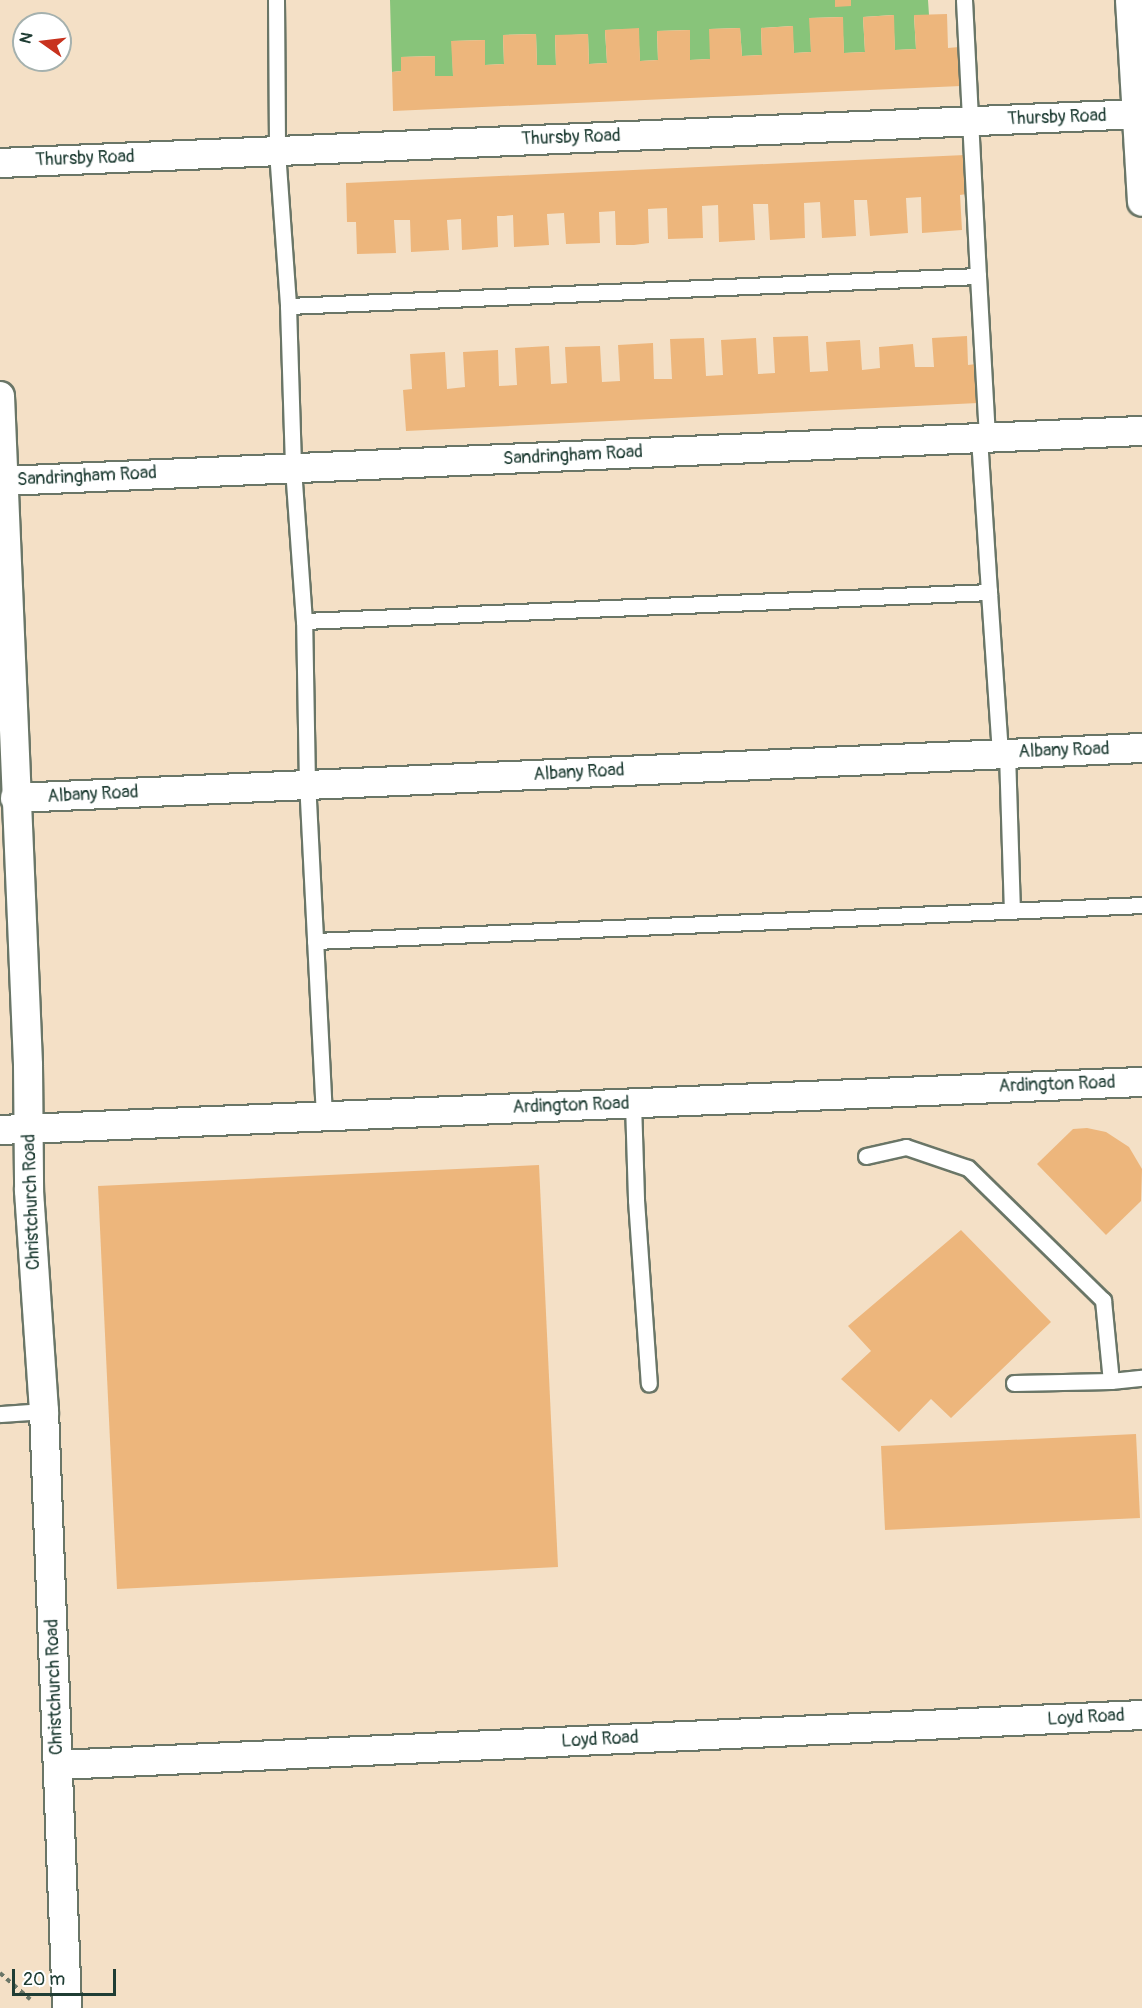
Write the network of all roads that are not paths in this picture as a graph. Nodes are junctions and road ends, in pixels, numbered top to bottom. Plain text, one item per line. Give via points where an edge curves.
1 (276, 0) edge
2 (964, 0) edge
3 (1130, 0) edge
4 (1140, 114) edge
5 (971, 121) junction
6 (277, 151) junction
7 (0, 163) edge
8 (1142, 202) edge
9 (978, 276) junction
10 (288, 306) junction
11 (0, 396) edge
12 (1142, 431) edge
13 (983, 438) junction
14 (293, 468) junction
15 (4, 481) junction
16 (988, 592) junction
17 (304, 621) junction
18 (1142, 748) edge
19 (1004, 754) junction
20 (307, 785) junction
21 (15, 798) junction
22 (1142, 905) edge
23 (1012, 911) junction
24 (315, 941) junction
25 (1142, 1082) edge
26 (633, 1103) junction
27 (324, 1116) junction
28 (28, 1129) junction
29 (0, 1130) edge
30 (866, 1156) dead end
31 (1142, 1378) edge
32 (1110, 1381) junction
33 (1014, 1383) dead end
34 (649, 1384) dead end
35 (44, 1411) junction
36 (0, 1414) edge
37 (1142, 1715) edge
38 (58, 1765) junction
39 (67, 2008) edge

1 - 6 lane
2 - 5 lane
3 - 4 street
4 - 5 street, Thursby Road
4 - 8 street
5 - 6 street, Thursby Road
5 - 9 lane
6 - 7 street, Thursby Road
6 - 10 lane
9 - 10 lane
9 - 13 lane
10 - 14 lane
11 - 15 street, Christchurch Road
12 - 13 street, Sandringham Road
13 - 14 street, Sandringham Road
13 - 16 lane
14 - 15 street, Sandringham Road
14 - 17 lane
15 - 21 street, Christchurch Road
16 - 17 lane
16 - 19 lane
17 - 20 lane
18 - 19 street, Albany Road
19 - 20 street, Albany Road
19 - 23 lane
20 - 21 street, Albany Road
20 - 24 lane
21 - 28 street, Christchurch Road
22 - 23 lane
23 - 24 lane
24 - 27 lane
25 - 26 street, Ardington Road
26 - 27 street, Ardington Road
26 - 34 lane
27 - 28 street, Ardington Road
28 - 29 street, Ardington Road
28 - 35 street, Christchurch Road
30 - 32 lane via 906,1147 968,1168 1103,1300
31 - 32 lane
32 - 33 lane
35 - 36 lane
35 - 38 street, Christchurch Road
37 - 38 street, Loyd Road
38 - 39 street, Christchurch Road

